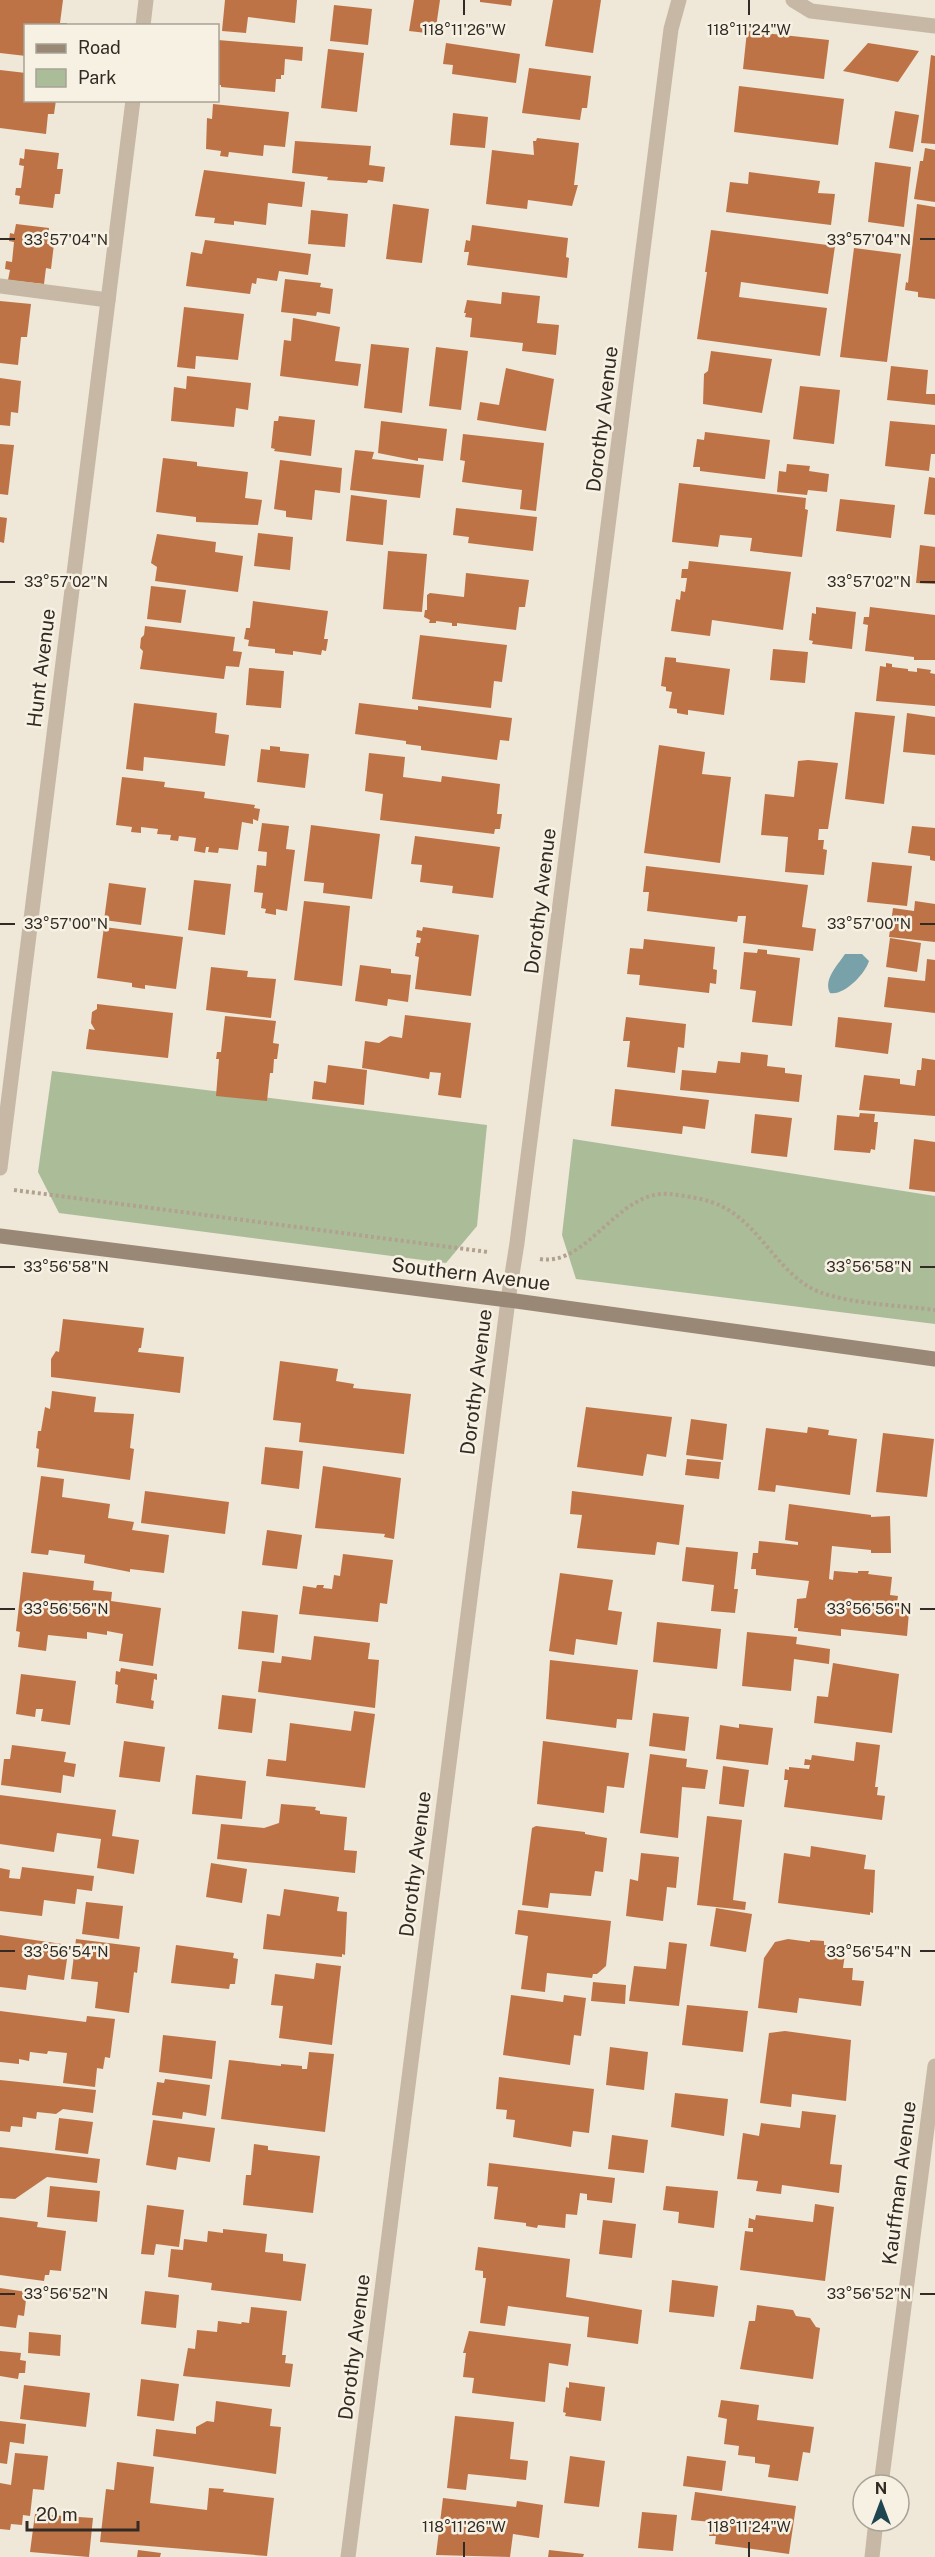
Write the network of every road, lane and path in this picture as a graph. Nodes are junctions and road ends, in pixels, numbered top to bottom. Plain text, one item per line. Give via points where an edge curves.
1 (146, 0) edge
2 (679, 0) edge
3 (793, 0) edge
4 (143, 24) edge
5 (935, 26) edge
6 (134, 102) edge
7 (0, 286) edge
8 (108, 300) junction
9 (0, 1168) edge
10 (26, 1192) dead end
11 (0, 1236) edge
12 (478, 1250) dead end
13 (552, 1261) dead end
14 (508, 1299) junction
15 (935, 1310) edge
16 (935, 1359) edge
17 (935, 2066) edge
18 (883, 2473) edge
19 (875, 2533) edge
20 (348, 2557) edge
21 (872, 2557) edge

1 - 4 street
2 - 14 street, Dorothy Avenue via 671,29 577,786
3 - 5 street via 811,11
6 - 8 street, Hunt Avenue
7 - 8 street
8 - 9 street, Hunt Avenue
10 - 12 path
11 - 14 street, Southern Avenue
13 - 15 path via 573,1251 635,1202 651,1195 668,1194 723,1206 745,1222 807,1286 832,1296
14 - 16 street, Southern Avenue
14 - 20 street, Dorothy Avenue
17 - 18 street, Kauffman Avenue
19 - 21 street

